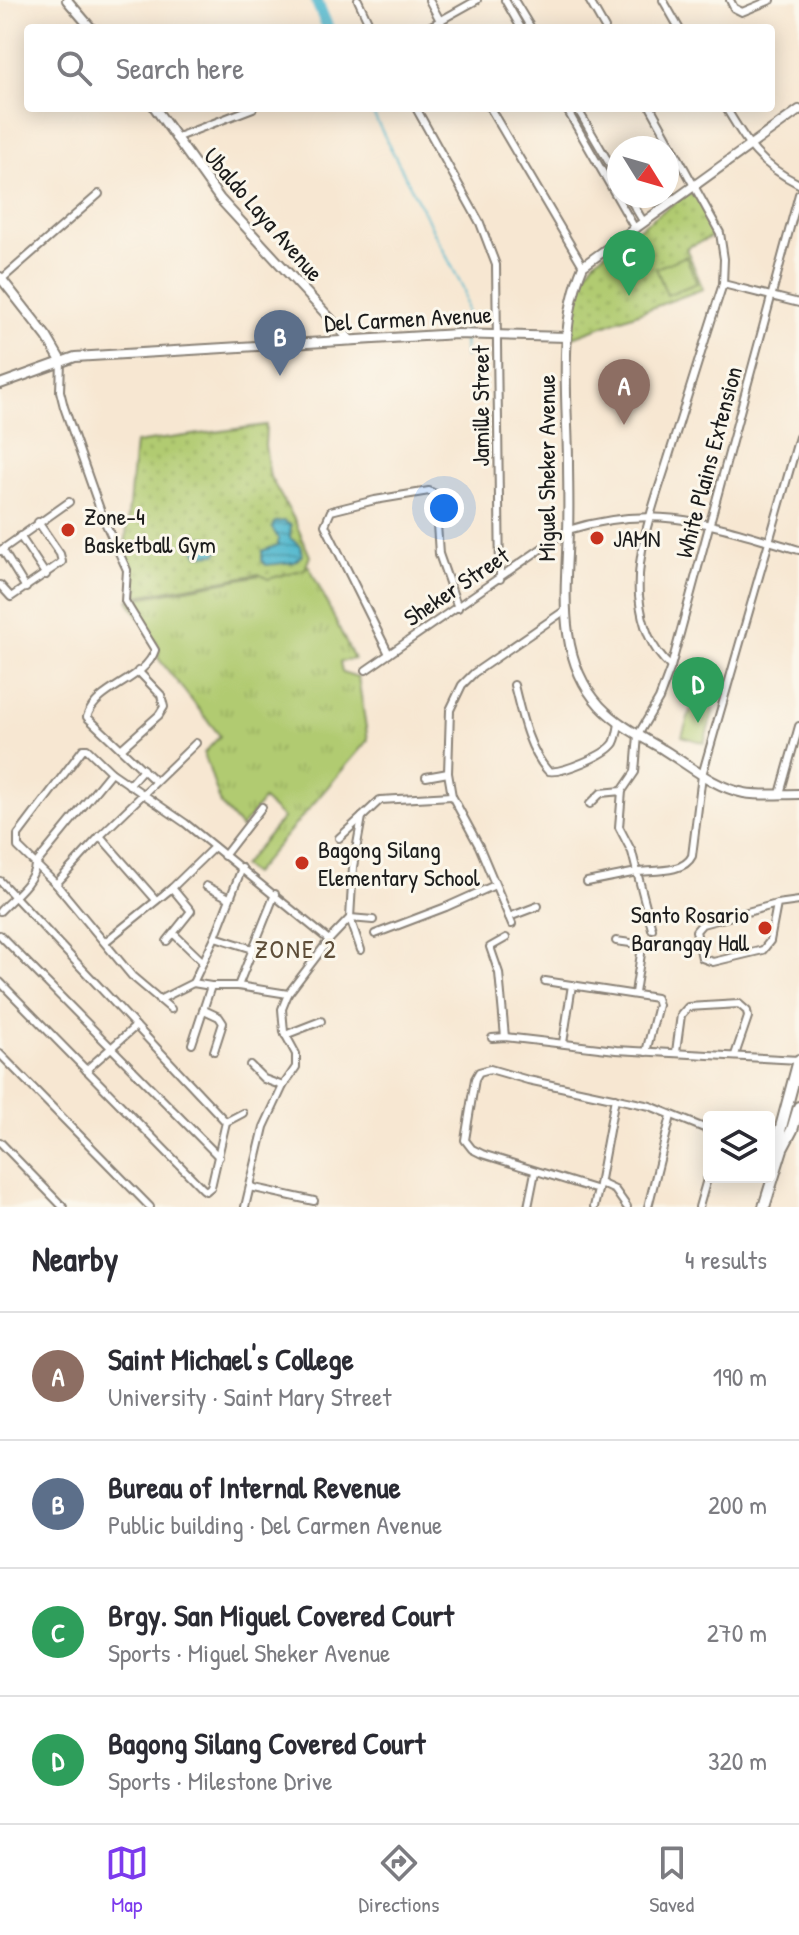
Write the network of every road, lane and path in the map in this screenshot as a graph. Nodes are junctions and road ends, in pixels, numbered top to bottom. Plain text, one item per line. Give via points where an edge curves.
1 (67, 0) edge
2 (358, 0) edge
3 (429, 0) edge
4 (477, 0) edge
5 (505, 0) edge
6 (514, 0) edge
7 (589, 0) edge
8 (663, 0) edge
9 (730, 0) edge
10 (771, 0) edge
11 (88, 24) edge
12 (369, 24) edge
13 (442, 24) edge
14 (519, 24) edge
15 (529, 24) edge
16 (603, 24) edge
17 (677, 24) edge
18 (799, 110) edge
19 (158, 112) edge
20 (243, 112) edge
21 (418, 112) edge
22 (492, 112) edge
23 (568, 112) edge
24 (579, 112) edge
25 (653, 112) edge
26 (728, 112) edge
27 (175, 138) junction
28 (748, 147) junction
29 (607, 159) edge
30 (799, 184) edge
31 (695, 185) junction
32 (99, 194) dead end
33 (799, 194) edge
34 (635, 208) edge
35 (643, 221) junction
36 (634, 227) junction
37 (583, 266) junction
38 (1, 278) edge
39 (723, 284) junction
40 (773, 296) junction
41 (799, 303) edge
42 (497, 334) junction
43 (567, 337) junction
44 (350, 340) junction
45 (61, 361) junction
46 (0, 384) edge
47 (799, 437) edge
48 (69, 502) dead end
49 (651, 515) junction
50 (38, 522) junction
51 (709, 523) junction
52 (568, 530) junction
53 (20, 536) junction
54 (771, 542) junction
55 (1, 550) edge
56 (799, 550) edge
57 (46, 575) junction
58 (500, 579) junction
59 (0, 585) edge
60 (26, 588) junction
61 (458, 608) junction
62 (564, 611) junction
63 (389, 654) junction
64 (671, 667) junction
65 (366, 670) dead end
66 (138, 671) junction
67 (514, 685) dead end
68 (619, 723) junction
69 (799, 726) edge
70 (638, 735) junction
71 (196, 743) dead end
72 (122, 748) junction
73 (143, 769) junction
74 (111, 772) junction
75 (448, 773) junction
76 (702, 775) junction
77 (426, 777) dead end
78 (155, 781) junction
79 (129, 785) junction
80 (622, 791) junction
81 (780, 794) junction
82 (799, 794) edge
83 (143, 795) junction
84 (452, 796) junction
85 (590, 804) dead end
86 (262, 807) dead end
87 (362, 817) junction
88 (100, 836) junction
89 (339, 838) dead end
90 (214, 847) junction
91 (224, 856) junction
92 (35, 865) junction
93 (242, 868) junction
94 (637, 872) junction
95 (0, 881) edge
96 (587, 882) dead end
97 (56, 884) junction
98 (495, 885) junction
99 (206, 886) dead end
100 (172, 888) junction
101 (275, 894) junction
102 (14, 896) junction
103 (229, 898) junction
104 (156, 900) junction
105 (799, 901) edge
106 (777, 904) junction
107 (538, 906) dead end
108 (0, 911) edge
109 (350, 918) junction
110 (373, 920) dead end
111 (652, 929) dead end
112 (174, 934) junction
113 (375, 934) dead end
114 (0, 935) edge
115 (215, 937) junction
116 (506, 938) dead end
117 (329, 940) junction
118 (167, 941) dead end
119 (616, 941) dead end
120 (105, 942) junction
121 (253, 949) junction
122 (361, 950) dead end
123 (203, 962) junction
124 (545, 981) dead end
125 (0, 982) edge
126 (193, 983) junction
127 (572, 985) junction
128 (211, 986) junction
129 (238, 986) junction
130 (635, 993) junction
131 (288, 994) junction
132 (159, 1000) junction
133 (171, 1009) dead end
134 (204, 1010) junction
135 (321, 1021) dead end
136 (136, 1026) junction
137 (285, 1035) junction
138 (505, 1037) junction
139 (492, 1038) dead end
140 (563, 1043) junction
141 (192, 1044) dead end
142 (109, 1048) junction
143 (214, 1051) dead end
144 (646, 1052) junction
145 (676, 1052) junction
146 (0, 1054) edge
147 (735, 1055) junction
148 (799, 1060) edge
149 (250, 1065) dead end
150 (86, 1070) junction
151 (283, 1086) junction
152 (615, 1098) junction
153 (799, 1107) edge
154 (243, 1113) dead end
155 (671, 1116) junction
156 (226, 1122) junction
157 (703, 1128) edge
158 (0, 1142) edge
159 (775, 1147) edge
160 (782, 1149) junction
161 (219, 1157) junction
162 (535, 1172) junction
163 (706, 1183) edge
164 (599, 1186) junction
165 (250, 1187) junction
166 (314, 1201) dead end
167 (62, 1206) edge
168 (150, 1207) edge
169 (245, 1207) edge
170 (528, 1207) edge
171 (594, 1207) edge
172 (627, 1207) edge
173 (648, 1207) edge
174 (699, 1207) edge
175 (764, 1207) edge

1 - 11 street
2 - 12 street
3 - 13 street
4 - 13 street
5 - 14 street
6 - 15 street
7 - 16 street
8 - 17 street
9 - 10 street via 742,12
18 - 28 street
19 - 27 street, Ubaldo Laya Avenue
20 - 27 street
21 - 42 street, Jamille Street via 490,244 499,286
22 - 37 street
23 - 36 street
24 - 29 street
25 - 31 street
26 - 28 street
27 - 44 street, Ubaldo Laya Avenue via 220,199
28 - 30 street via 771,169
28 - 31 street
31 - 35 street
31 - 39 street via 720,233
32 - 38 street
33 - 40 street, White Plains Extension
34 - 35 street
35 - 36 street
36 - 37 street
37 - 43 street, Miguel Sheker Avenue via 574,287
38 - 45 street
39 - 40 street
39 - 49 street
40 - 41 street
40 - 51 street, White Plains Extension
42 - 43 street, Del Carmen Avenue
42 - 44 street, Del Carmen Avenue
42 - 58 street, Jamille Street
43 - 52 street, Miguel Sheker Avenue
44 - 45 street, Del Carmen Avenue
45 - 46 street, Del Carmen Avenue
45 - 66 street via 64,407 127,570 125,601 155,650
47 - 54 street
48 - 50 street
49 - 51 street, Sheker Street
49 - 52 street, Sheker Street
49 - 64 street via 642,544 639,597 650,642
50 - 53 street
50 - 57 street via 62,559
51 - 54 street, Sheker Street
51 - 64 street, White Plains Extension
52 - 58 street, Sheker Street
52 - 62 street, Miguel Sheker Avenue
53 - 55 street
53 - 57 street
54 - 56 street, Sheker Street
54 - 76 street
55 - 60 street
57 - 60 street
58 - 61 street, Sheker Street
59 - 60 street via 11,597
61 - 63 street, Sheker Street
61 - 63 street via 439,554 435,494 331,511 325,525
62 - 68 street, Miguel Sheker Avenue via 585,684 598,705
62 - 75 street via 462,685 450,710
63 - 65 street, Sheker Street
64 - 70 street, White Plains Extension
66 - 72 street via 161,695 164,707
66 - 72 street via 88,712 92,724
67 - 68 street via 526,728 548,771 561,771 607,749
68 - 70 street, Miguel Sheker Avenue
69 - 81 street
70 - 76 street, Miguel Sheker Avenue
70 - 80 street via 635,772
71 - 78 street
72 - 73 street
73 - 78 street
73 - 79 street
74 - 79 street
74 - 92 street
74 - 92 street via 87,749 79,752 18,835 18,847
75 - 77 street
75 - 84 street
76 - 81 street, Miguel Sheker Avenue via 747,793
76 - 94 street via 690,861
78 - 83 street
79 - 83 street
80 - 85 street via 601,793
80 - 94 street via 619,827
81 - 82 street, Miguel Sheker Avenue
83 - 88 street
83 - 90 street
84 - 87 street via 380,800
84 - 98 street
86 - 91 street
87 - 89 street
87 - 109 street
88 - 97 street
88 - 104 street
90 - 91 street
90 - 100 street
91 - 93 street
92 - 97 street
92 - 102 street
93 - 101 street
93 - 103 street
94 - 96 street
94 - 111 street
95 - 102 street
97 - 120 street
98 - 107 street via 510,921
98 - 113 street
99 - 103 street
100 - 104 street
100 - 112 street via 191,911
101 - 117 street
101 - 121 street
102 - 108 street
102 - 136 street
103 - 115 street
104 - 120 street
105 - 106 street
106 - 106 street via 702,924 696,931 702,958 713,962 763,950 770,941
109 - 110 street
109 - 117 street
109 - 122 street
112 - 118 street
112 - 123 street
114 - 142 street
115 - 121 street
115 - 123 street
116 - 138 street via 490,947 499,973
117 - 131 street
119 - 130 street via 642,947
120 - 132 street
121 - 129 street
123 - 126 street
124 - 127 street
125 - 150 street
126 - 128 street
126 - 132 street
127 - 130 street
127 - 140 street
128 - 129 street
128 - 134 street
129 - 131 street
130 - 144 street via 658,1001
131 - 137 street via 282,1009
132 - 133 street
134 - 141 street
134 - 143 street via 223,1023
135 - 137 street
136 - 142 street
136 - 156 street
137 - 151 street via 298,1060
138 - 139 street
138 - 140 street
140 - 144 street
142 - 150 street
142 - 161 street
144 - 145 street
145 - 147 street
145 - 147 street via 681,1015 688,1007 739,1004 748,1017
146 - 168 street
147 - 148 street
148 - 160 highway via 780,1131
149 - 151 street via 264,1079
150 - 161 street via 203,1189 211,1187
151 - 165 street via 264,1127
152 - 155 street
152 - 162 street via 490,1069 479,1072 465,1133 468,1145
152 - 164 street
153 - 160 highway
154 - 156 street
155 - 157 street
155 - 173 street
156 - 161 street
158 - 167 street
159 - 160 street
160 - 175 highway
162 - 164 street
162 - 170 street
163 - 174 street
164 - 171 street
164 - 172 street via 615,1190
165 - 166 street
165 - 169 street

